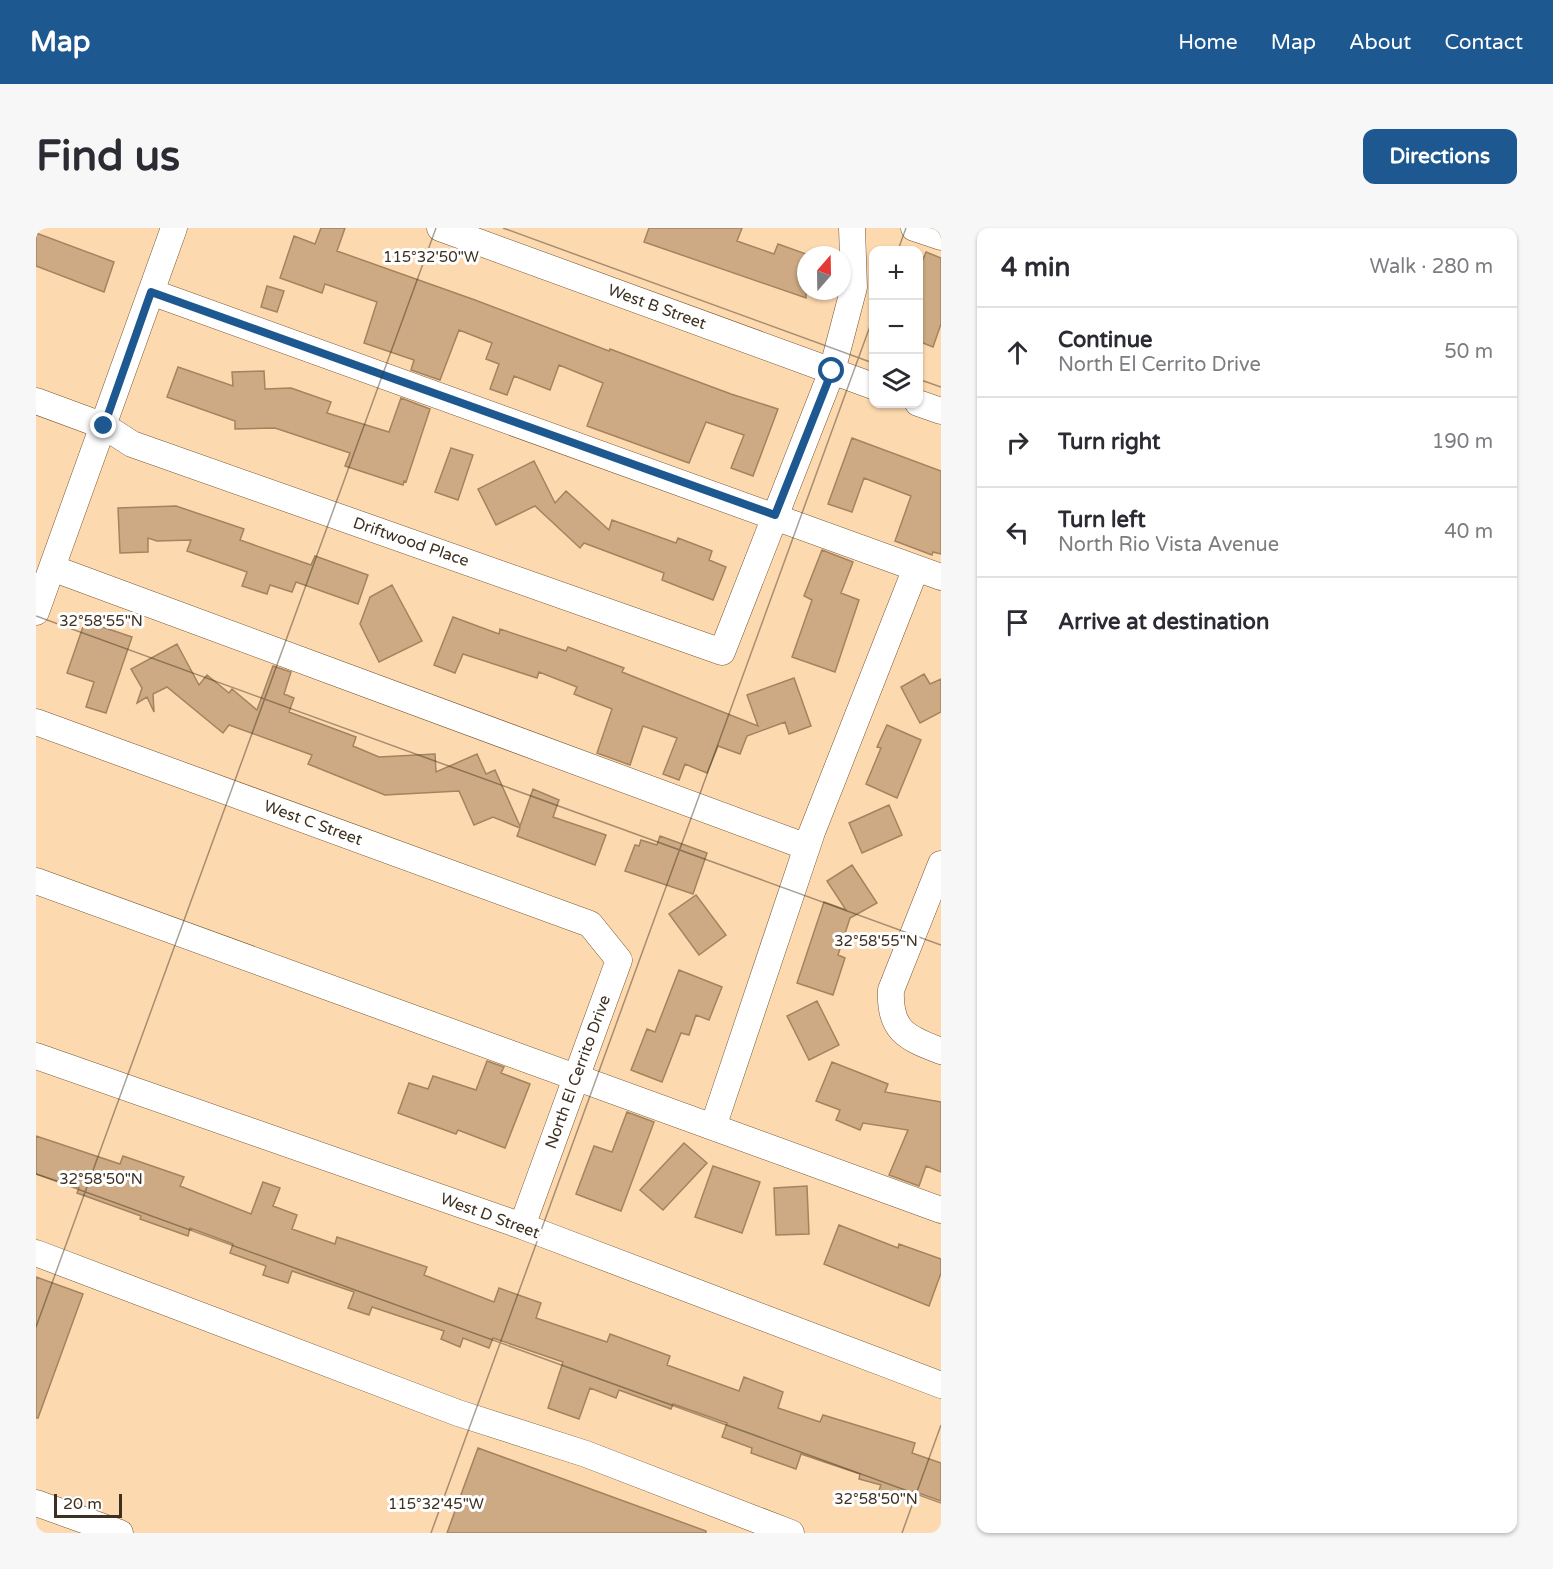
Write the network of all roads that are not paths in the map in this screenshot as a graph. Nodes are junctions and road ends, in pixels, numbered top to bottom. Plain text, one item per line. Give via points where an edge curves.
1 (174, 228) edge
2 (440, 228) edge
3 (852, 228) edge
4 (914, 228) edge
5 (941, 237) edge
6 (151, 292) junction
7 (832, 371) junction
8 (869, 385) edge
9 (36, 400) edge
10 (923, 405) edge
11 (941, 411) edge
12 (104, 426) junction
13 (775, 515) junction
14 (52, 567) junction
15 (916, 568) junction
16 (941, 577) edge
17 (36, 612) edge
18 (36, 722) edge
19 (807, 847) junction
20 (941, 864) edge
21 (36, 881) edge
22 (936, 892) edge
23 (590, 924) joint
24 (941, 1051) edge
25 (36, 1056) edge
26 (576, 1077) junction
27 (713, 1127) junction
28 (941, 1210) edge
29 (522, 1227) junction
30 (36, 1253) edge
31 (941, 1386) edge
32 (36, 1503) edge
33 (120, 1533) edge
34 (791, 1533) edge

1 - 6 street
2 - 7 street, West B Street
3 - 7 street via 854,287
4 - 5 street
6 - 12 street
6 - 13 street
7 - 8 street, West B Street
7 - 13 street
9 - 12 street, Driftwood Place
10 - 11 street
12 - 13 street, Driftwood Place via 132,444 722,652
12 - 14 street
13 - 15 street
14 - 17 street
14 - 19 street
15 - 16 street
15 - 19 street
18 - 23 street, West C Street
19 - 27 street
20 - 22 street
21 - 26 street
22 - 24 street via 891,990 890,1006 893,1021 905,1035
23 - 26 street, North El Cerrito Drive via 619,960
25 - 29 street, West D Street
26 - 27 street
26 - 29 street, North El Cerrito Drive
27 - 28 street
29 - 31 street, West D Street
30 - 34 street via 458,1413 586,1454
32 - 33 street

